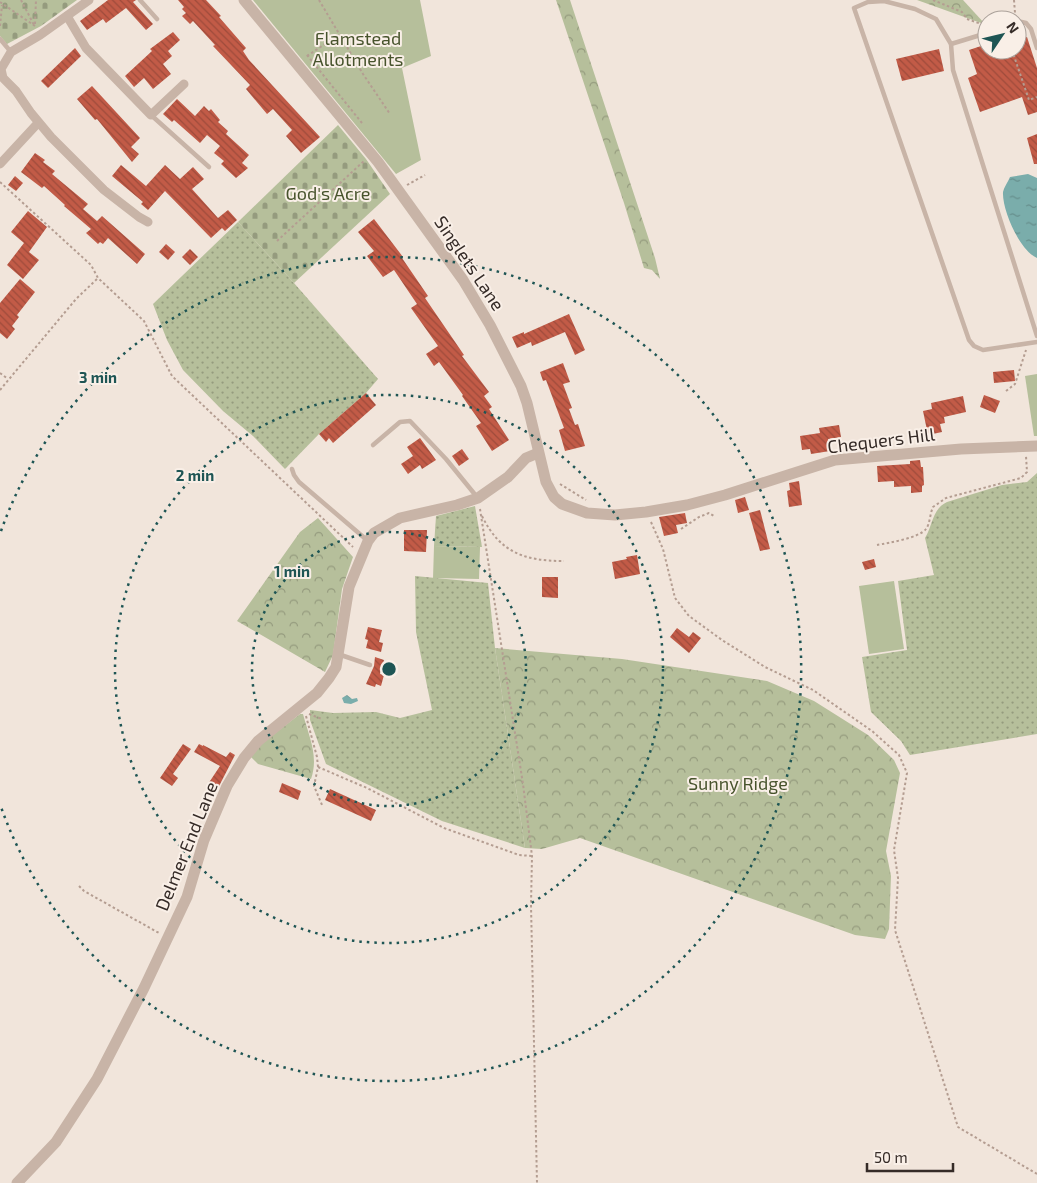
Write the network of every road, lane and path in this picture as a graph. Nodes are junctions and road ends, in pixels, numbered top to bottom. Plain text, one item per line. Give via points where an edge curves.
1 (21, 0) edge
2 (36, 0) edge
3 (89, 0) edge
4 (140, 0) edge
5 (244, 0) edge
6 (320, 0) edge
7 (933, 0) edge
8 (1, 4) edge
9 (67, 16) junction
10 (157, 19) dead end
11 (977, 22) edge
12 (1027, 24) edge
13 (0, 26) edge
14 (34, 26) junction
15 (340, 34) junction
16 (977, 36) edge
17 (0, 39) edge
18 (951, 44) junction
19 (1037, 48) edge
20 (11, 52) junction
21 (307, 55) junction
22 (1015, 60) edge
23 (296, 62) junction
24 (184, 84) dead end
25 (1037, 97) edge
26 (151, 114) junction
27 (390, 114) dead end
28 (38, 123) junction
29 (363, 124) dead end
30 (366, 159) dead end
31 (0, 164) edge
32 (209, 168) dead end
33 (424, 175) dead end
34 (0, 182) edge
35 (399, 191) junction
36 (148, 222) dead end
37 (277, 240) dead end
38 (98, 278) junction
39 (1037, 336) edge
40 (1037, 342) edge
41 (1027, 343) junction
42 (0, 373) edge
43 (8, 379) junction
44 (0, 390) edge
45 (1006, 391) dead end
46 (373, 445) dead end
47 (1031, 446) edge
48 (538, 453) junction
49 (292, 469) dead end
50 (560, 484) dead end
51 (478, 498) junction
52 (587, 501) dead end
53 (646, 512) junction
54 (714, 516) dead end
55 (681, 529) dead end
56 (368, 541) junction
57 (877, 545) dead end
58 (360, 557) junction
59 (564, 560) dead end
60 (338, 654) junction
61 (370, 665) dead end
62 (322, 720) dead end
63 (318, 767) junction
64 (322, 805) dead end
65 (532, 856) junction
66 (79, 886) dead end
67 (167, 938) junction
68 (1037, 1174) edge
69 (17, 1183) edge
70 (537, 1183) edge

1 - 14 path
2 - 14 path
3 - 9 street
4 - 10 lane
5 - 23 street, Singlets Lane
6 - 15 path
7 - 11 path via 962,12 967,19
8 - 13 path
8 - 14 path
9 - 20 street
9 - 26 street via 86,48
12 - 19 lane
15 - 21 path
15 - 27 path via 362,74
16 - 18 lane
17 - 20 lane
18 - 39 lane via 953,70
18 - 41 lane via 936,20 915,9 884,1 868,2 854,8 969,340 983,350
20 - 28 street via 1,69 3,78
21 - 23 path
21 - 29 path
22 - 25 path via 1029,100
23 - 35 street, Singlets Lane
24 - 26 street
26 - 32 lane
28 - 31 street
28 - 36 street via 104,190
30 - 37 path
33 - 35 path
34 - 38 path via 91,265
35 - 48 street, Singlets Lane via 463,280 510,362 524,395
38 - 43 path
38 - 58 path via 144,321 172,376
40 - 41 lane
41 - 45 path via 1018,379
42 - 43 path
43 - 44 path
46 - 51 lane via 400,422 410,421
47 - 53 street, Chequers Hill via 835,460 725,495
47 - 57 path via 1026,475 946,498 933,507 923,532
48 - 51 street, Delmer End Lane via 526,458 508,477
48 - 53 street, Singlets Lane via 550,489 562,504 587,514
49 - 56 lane via 299,482
50 - 52 path
51 - 56 street, Delmer End Lane via 400,518 379,529
53 - 68 path via 663,549 675,598 689,616 765,666 813,690 872,731 899,755 907,773 894,850 898,878 895,930 958,1127
54 - 55 path via 710,513 699,517
56 - 58 street, Delmer End Lane
58 - 60 street, Delmer End Lane via 349,587
59 - 65 path via 544,561 504,546 495,539 481,514 524,784
60 - 61 lane
60 - 67 street, Delmer End Lane via 336,667 317,693 258,741 227,786 204,840 187,897
62 - 63 path via 305,712
63 - 64 path via 314,786
63 - 65 path via 444,828 520,855
65 - 70 path
66 - 67 path
67 - 69 street, Delmer End Lane via 96,1079 56,1142

